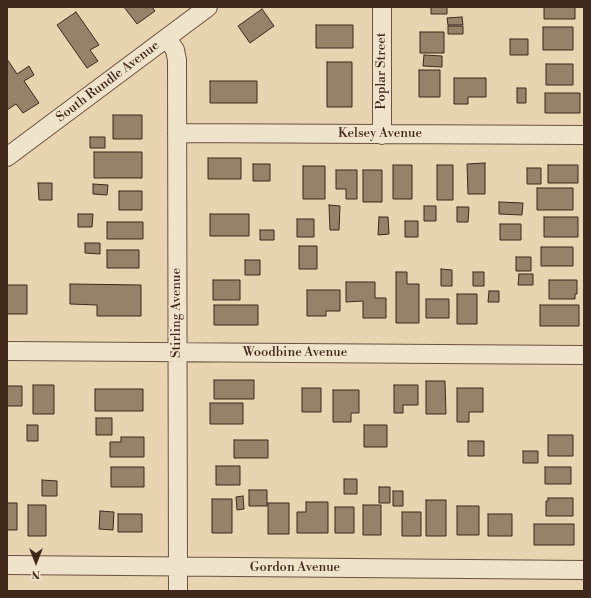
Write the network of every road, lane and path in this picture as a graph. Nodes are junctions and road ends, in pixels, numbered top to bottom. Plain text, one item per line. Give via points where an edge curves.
1 (208, 7) edge
2 (382, 7) edge
3 (167, 38) junction
4 (177, 133) junction
5 (382, 134) junction
6 (584, 135) edge
7 (7, 157) edge
8 (7, 351) edge
9 (177, 352) junction
10 (584, 355) edge
11 (7, 565) edge
12 (178, 567) junction
13 (584, 570) edge
14 (178, 591) edge

1 - 3 street, South Rundle Avenue
2 - 5 street, Poplar Street
3 - 4 street, Stirling Avenue via 175,50 177,60
3 - 7 street, South Rundle Avenue
4 - 5 street, Kelsey Avenue
4 - 9 street, Stirling Avenue
5 - 6 street, Kelsey Avenue
8 - 9 street, Woodbine Avenue
9 - 10 street, Woodbine Avenue
9 - 12 street, Stirling Avenue
11 - 12 street, Gordon Avenue
12 - 13 street, Gordon Avenue
12 - 14 street, Stirling Avenue

